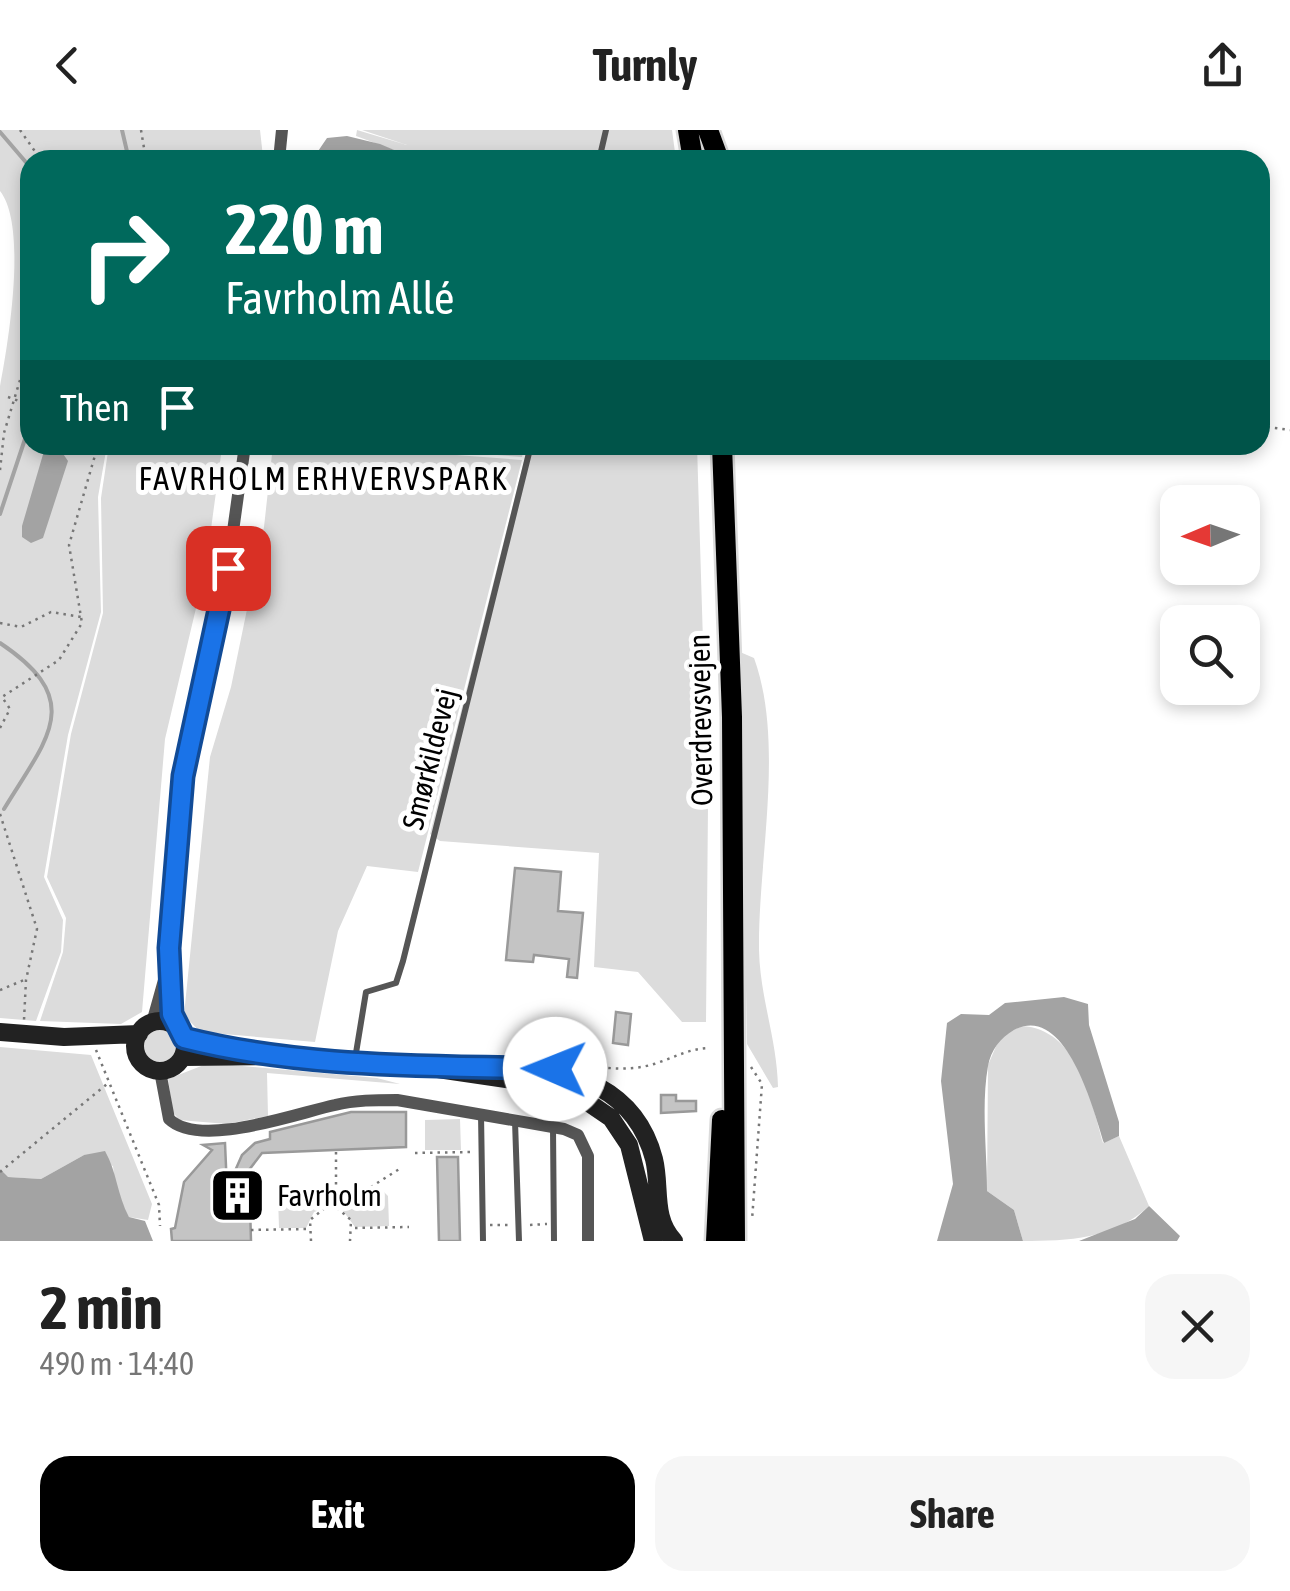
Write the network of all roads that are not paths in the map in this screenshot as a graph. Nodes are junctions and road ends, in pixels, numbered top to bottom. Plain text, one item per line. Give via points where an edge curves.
1 (245, 455) edge
2 (529, 455) edge
3 (722, 455) edge
4 (169, 948) junction
5 (732, 994) junction
6 (0, 1032) edge
7 (180, 1032) junction
8 (142, 1036) junction
9 (64, 1038) junction
10 (271, 1056) junction
11 (183, 1057) junction
12 (354, 1063) junction
13 (160, 1071) junction
14 (481, 1114) junction
15 (722, 1118) junction
16 (516, 1120) junction
17 (553, 1126) junction
18 (637, 1141) junction
19 (484, 1241) edge
20 (519, 1241) edge
21 (554, 1241) edge
22 (588, 1241) edge
23 (653, 1241) edge
24 (674, 1241) edge
25 (716, 1241) edge
26 (726, 1241) edge
27 (735, 1241) edge

1 - 4 street via 226,580 186,755
2 - 12 lane, Smørkildevej via 403,961 396,983 366,992
3 - 5 main road, Overdrevsvejen
4 - 7 street via 170,1001
4 - 8 street
5 - 15 main road, Overdrevsvejen
5 - 27 main road, Overdrevsvejen
6 - 9 street
7 - 8 street
7 - 10 street
7 - 11 street
8 - 9 street
8 - 9 street via 94,1044
8 - 13 street via 144,1066
10 - 11 street
10 - 12 street
11 - 13 street
12 - 18 street via 555,1069 582,1076 628,1108
13 - 14 street via 168,1119 188,1130 256,1125 370,1100
14 - 16 street
14 - 19 lane
15 - 25 main road, Overdrevsvejen
15 - 26 main road
16 - 17 street
16 - 20 lane
17 - 21 lane
17 - 22 street via 578,1134 584,1144
18 - 23 street
18 - 24 street via 654,1161 659,1212

